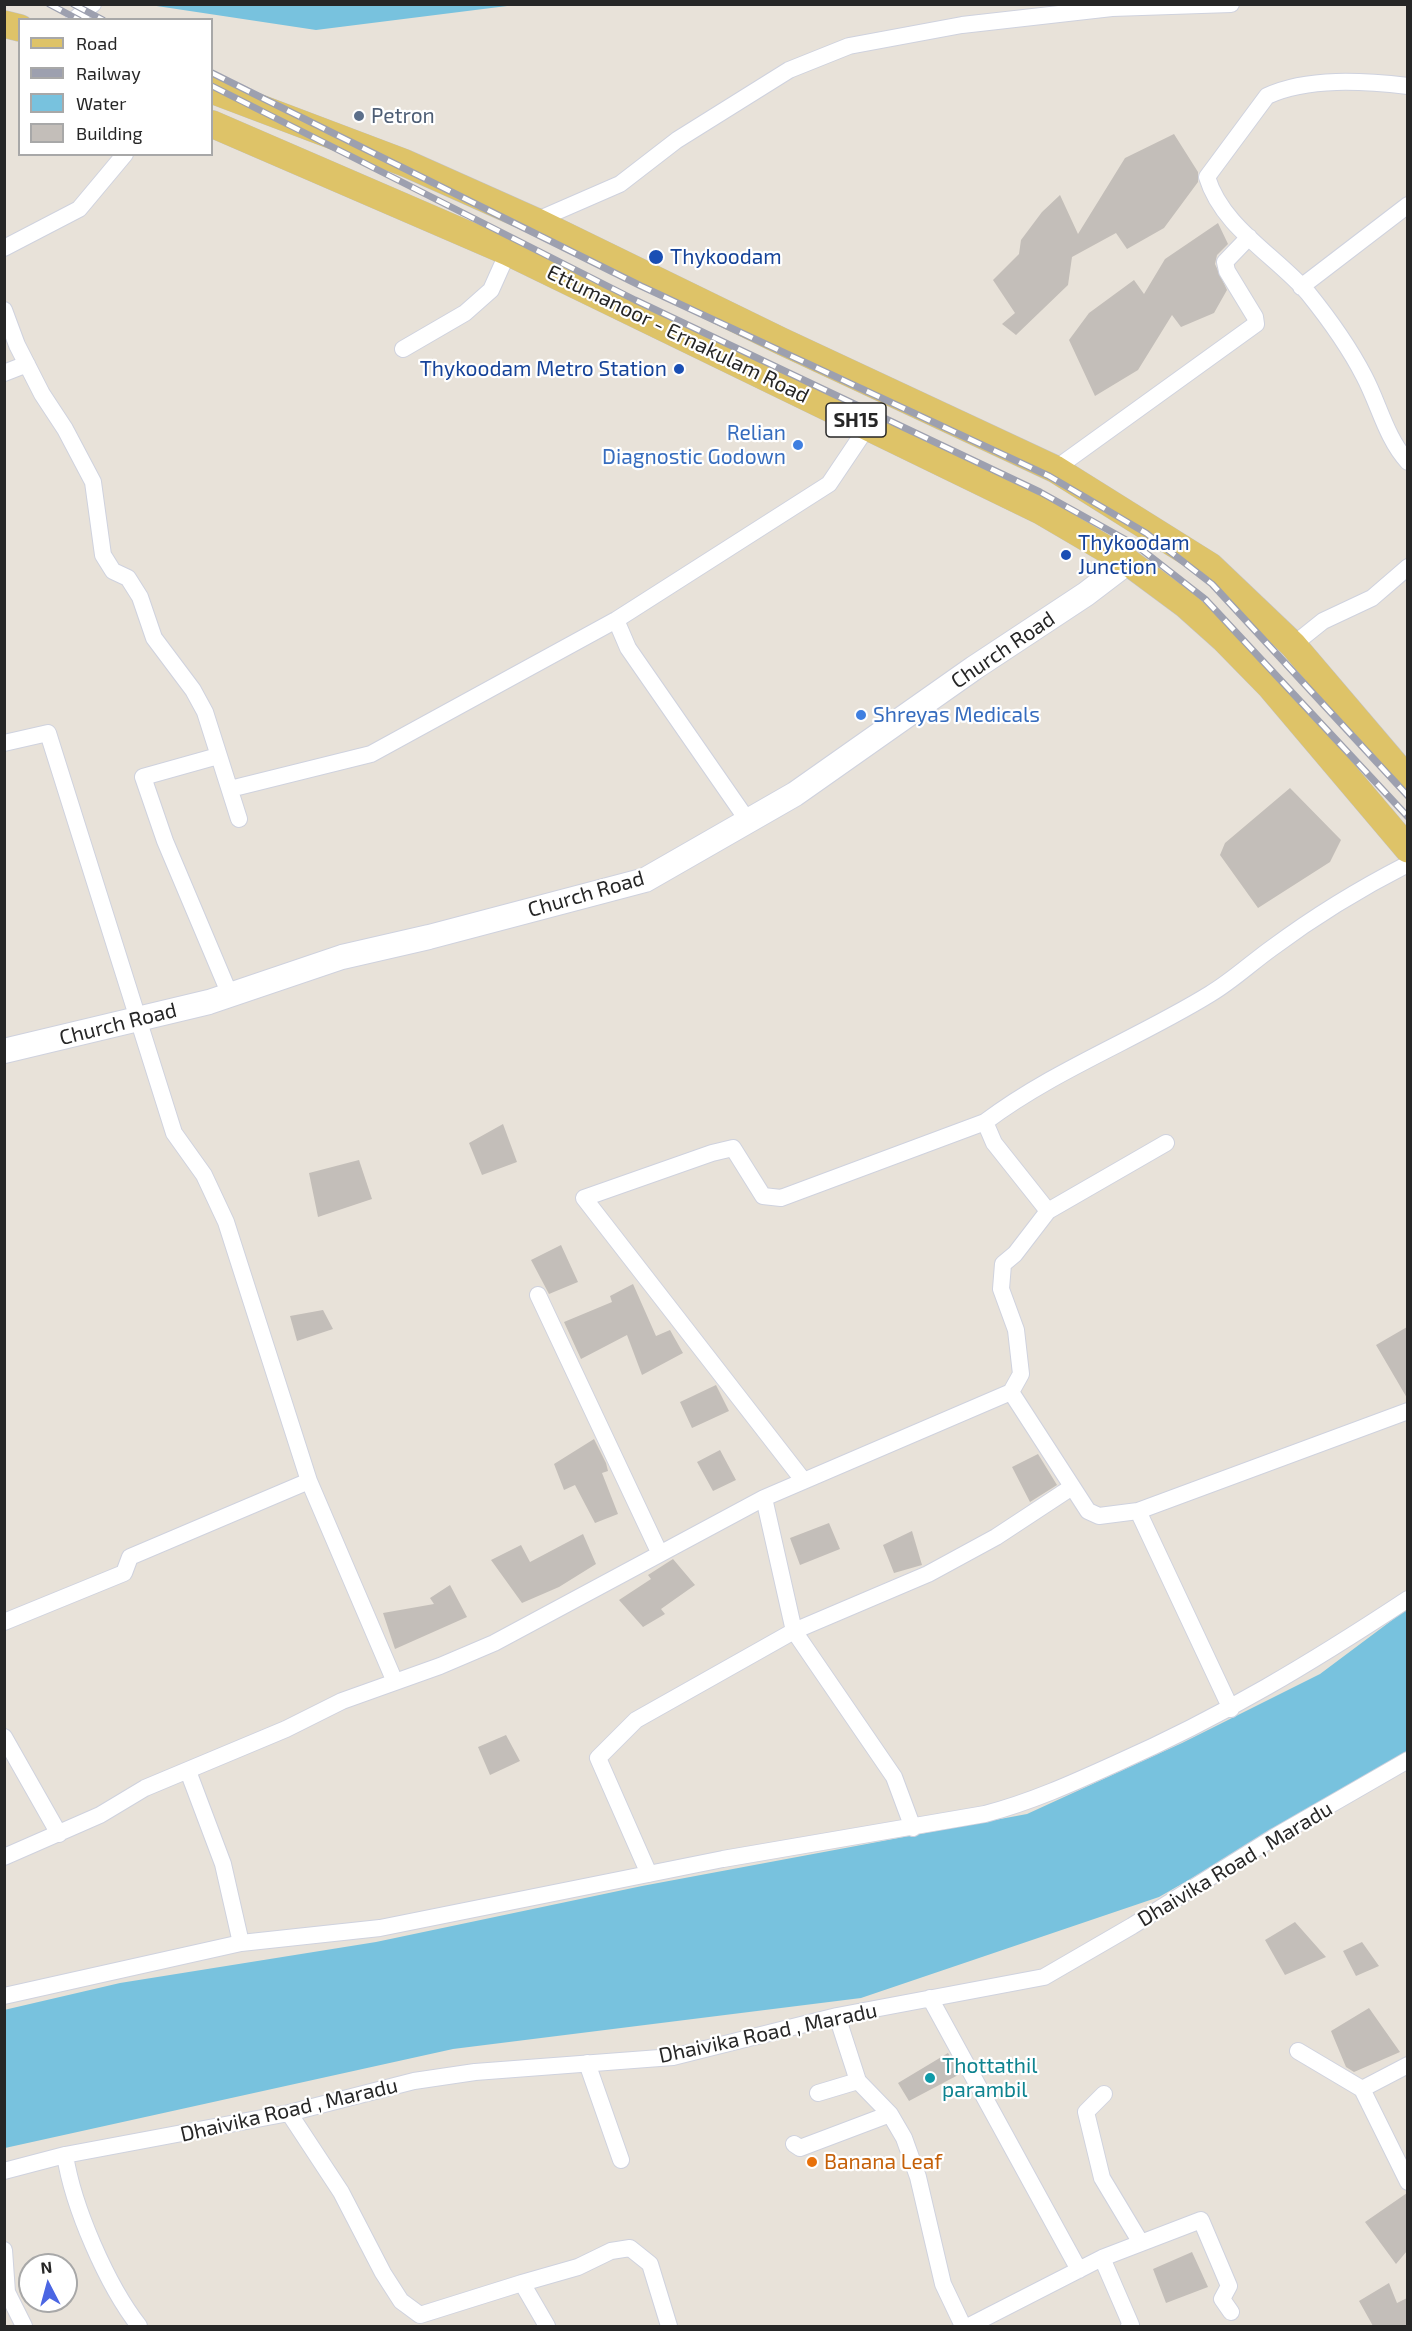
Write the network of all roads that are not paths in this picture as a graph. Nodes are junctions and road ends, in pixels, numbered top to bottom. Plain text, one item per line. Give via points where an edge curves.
1 (1230, 4) edge
2 (93, 5) edge
3 (77, 18) edge
4 (1407, 86) edge
5 (213, 90) edge
6 (213, 124) edge
7 (123, 156) edge
8 (1407, 205) edge
9 (536, 221) junction
10 (1249, 237) junction
11 (4, 248) edge
12 (508, 252) junction
13 (1301, 287) junction
14 (4, 310) edge
15 (403, 349) dead end
16 (27, 364) junction
17 (4, 373) edge
18 (868, 426) junction
19 (1407, 462) edge
20 (1055, 469) junction
21 (1128, 562) junction
22 (1407, 567) edge
23 (616, 620) junction
24 (1293, 645) junction
25 (4, 743) edge
26 (218, 756) junction
27 (1404, 777) edge
28 (230, 789) junction
29 (1368, 801) junction
30 (239, 819) dead end
31 (748, 820) junction
32 (1407, 849) edge
33 (1407, 864) edge
34 (230, 995) junction
35 (137, 1018) junction
36 (4, 1051) edge
37 (985, 1122) junction
38 (1166, 1143) dead end
39 (1048, 1212) junction
40 (537, 1295) dead end
41 (1011, 1392) junction
42 (1407, 1412) edge
43 (803, 1480) junction
44 (309, 1481) junction
45 (1072, 1487) junction
46 (764, 1498) junction
47 (1138, 1511) junction
48 (659, 1552) junction
49 (1407, 1599) edge
50 (4, 1622) edge
51 (794, 1631) junction
52 (395, 1682) junction
53 (1231, 1708) junction
54 (4, 1737) edge
55 (1407, 1760) edge
56 (188, 1771) junction
57 (913, 1828) junction
58 (59, 1834) junction
59 (4, 1857) edge
60 (649, 1874) junction
61 (241, 1943) junction
62 (4, 1996) edge
63 (930, 1998) junction
64 (837, 2016) junction
65 (1298, 2051) dead end
66 (587, 2063) junction
67 (1407, 2065) edge
68 (858, 2081) junction
69 (1362, 2089) junction
70 (818, 2093) dead end
71 (1104, 2094) dead end
72 (289, 2114) junction
73 (890, 2114) junction
74 (794, 2144) dead end
75 (64, 2155) junction
76 (621, 2160) dead end
77 (4, 2171) edge
78 (1407, 2182) edge
79 (1141, 2243) junction
80 (4, 2250) edge
81 (1102, 2258) junction
82 (1080, 2270) junction
83 (522, 2283) junction
84 (1231, 2312) dead end
85 (24, 2326) edge
86 (139, 2326) edge
87 (547, 2326) edge
88 (669, 2326) edge
89 (963, 2326) edge
90 (969, 2326) edge
91 (1129, 2326) edge

1 - 9 street via 1100,9 962,25 849,46 789,70 677,140 620,184
2 - 3 street
4 - 10 street via 1316,85 1282,89 1267,96 1206,177 1211,191
5 - 9 main road via 405,162
6 - 12 main road, Ettumanoor - Ernakulam Road / SH15
7 - 11 street via 79,209
8 - 13 street
9 - 20 main road
10 - 13 street
10 - 20 street via 1225,262 1256,324
12 - 15 street via 491,290 465,313
12 - 18 main road, Ettumanoor - Ernakulam Road / SH15
13 - 19 street via 1351,353
14 - 16 street
16 - 17 street
16 - 26 street via 93,482 103,555 113,571 128,578 140,597 154,638 205,712
18 - 21 main road, Ettumanoor - Ernakulam Road / SH15 via 1041,511
18 - 23 street via 829,484
20 - 24 main road via 1210,566
21 - 29 main road, Ettumanoor - Ernakulam Road / SH15 via 1224,639 1270,686
21 - 31 street, Church Road via 813,782
22 - 24 street via 1372,598 1323,621
23 - 28 street via 371,754
23 - 31 street via 628,648
24 - 27 main road
25 - 35 street via 48,733
26 - 28 street
26 - 34 street via 143,777
27 - 29 main road
28 - 30 street
29 - 32 main road, Ettumanoor - Ernakulam Road / SH15
31 - 34 street, Church Road via 645,880 342,957
33 - 37 street via 1274,946 1213,992 1021,1095
34 - 35 street, Church Road
35 - 36 street, Church Road
35 - 44 street via 174,1133 204,1174 226,1221
37 - 39 street via 994,1143
37 - 43 street via 781,1198 763,1196 734,1148 585,1198
38 - 39 street
39 - 41 street via 1016,1254 1003,1264 1001,1289 1016,1330 1020,1374
40 - 48 street
41 - 43 street
41 - 45 street
42 - 47 street
43 - 46 street
44 - 50 street via 130,1557 124,1573
44 - 52 street
45 - 47 street via 1088,1511 1099,1515
45 - 51 street via 996,1537 928,1574
46 - 48 street
46 - 51 street
47 - 53 street
48 - 52 street via 494,1643
49 - 53 street via 1282,1681
51 - 57 street via 894,1777
51 - 60 street via 636,1720 598,1758
52 - 56 street via 342,1701
53 - 57 street via 1186,1733 1026,1803
54 - 58 street
55 - 63 street, Dhaivika Road , Maradu via 1044,1977
56 - 58 street via 145,1788
56 - 61 street via 223,1864
57 - 60 street
58 - 59 street
60 - 61 street via 380,1928
61 - 62 street
63 - 64 street, Dhaivika Road , Maradu
63 - 82 street
64 - 66 street, Dhaivika Road , Maradu via 673,2057
64 - 68 street
65 - 69 street
66 - 72 street, Dhaivika Road , Maradu via 414,2081
66 - 76 street
67 - 69 street
68 - 70 street
68 - 73 street
69 - 78 street
71 - 79 street via 1086,2112 1102,2178
72 - 75 street, Dhaivika Road , Maradu
72 - 83 street via 341,2192 401,2301 420,2314
73 - 74 street via 800,2148
73 - 89 street via 904,2138 918,2177 943,2284
75 - 77 street, Dhaivika Road , Maradu
75 - 86 street via 70,2186 100,2255
79 - 81 street
79 - 84 street via 1201,2220 1229,2286 1222,2299
80 - 85 street via 7,2292
81 - 82 street
81 - 91 street
82 - 90 street
83 - 87 street
83 - 88 street via 630,2248 650,2264

